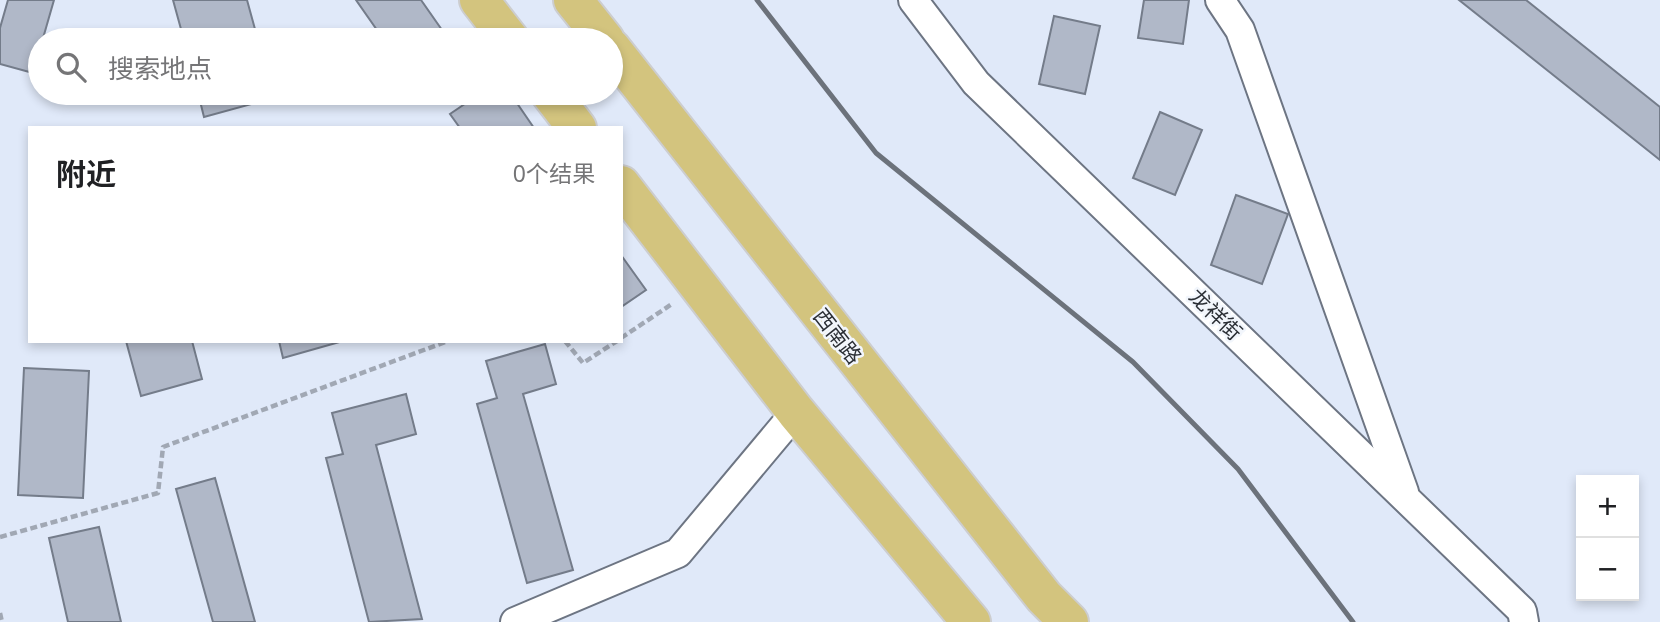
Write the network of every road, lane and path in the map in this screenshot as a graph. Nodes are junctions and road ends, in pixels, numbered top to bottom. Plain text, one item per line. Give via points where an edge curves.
1 (479, 0) edge
2 (573, 0) edge
3 (913, 0) edge
4 (1220, 0) edge
5 (501, 28) edge
6 (595, 28) edge
7 (623, 63) edge
8 (560, 105) edge
9 (576, 126) edge
10 (623, 188) edge
11 (699, 286) junction
12 (623, 337) edge
13 (443, 343) edge
14 (567, 343) edge
15 (614, 343) edge
16 (796, 412) junction
17 (1406, 498) junction
18 (0, 537) edge
19 (0, 613) edge
20 (2, 622) edge
21 (515, 622) edge
22 (971, 622) edge
23 (1069, 622) edge
24 (1524, 622) edge

1 - 5 main road
2 - 6 main road
3 - 17 street, 龙祥街 via 976,83
4 - 17 street via 1240,30
7 - 23 main road, 西南路 via 1044,597
8 - 9 main road
10 - 11 main road
11 - 12 path
11 - 16 main road
13 - 18 path via 163,447 158,493
14 - 15 path via 583,363
16 - 21 street via 678,553
16 - 22 main road
17 - 24 street, 龙祥街 via 1522,611
19 - 20 path

